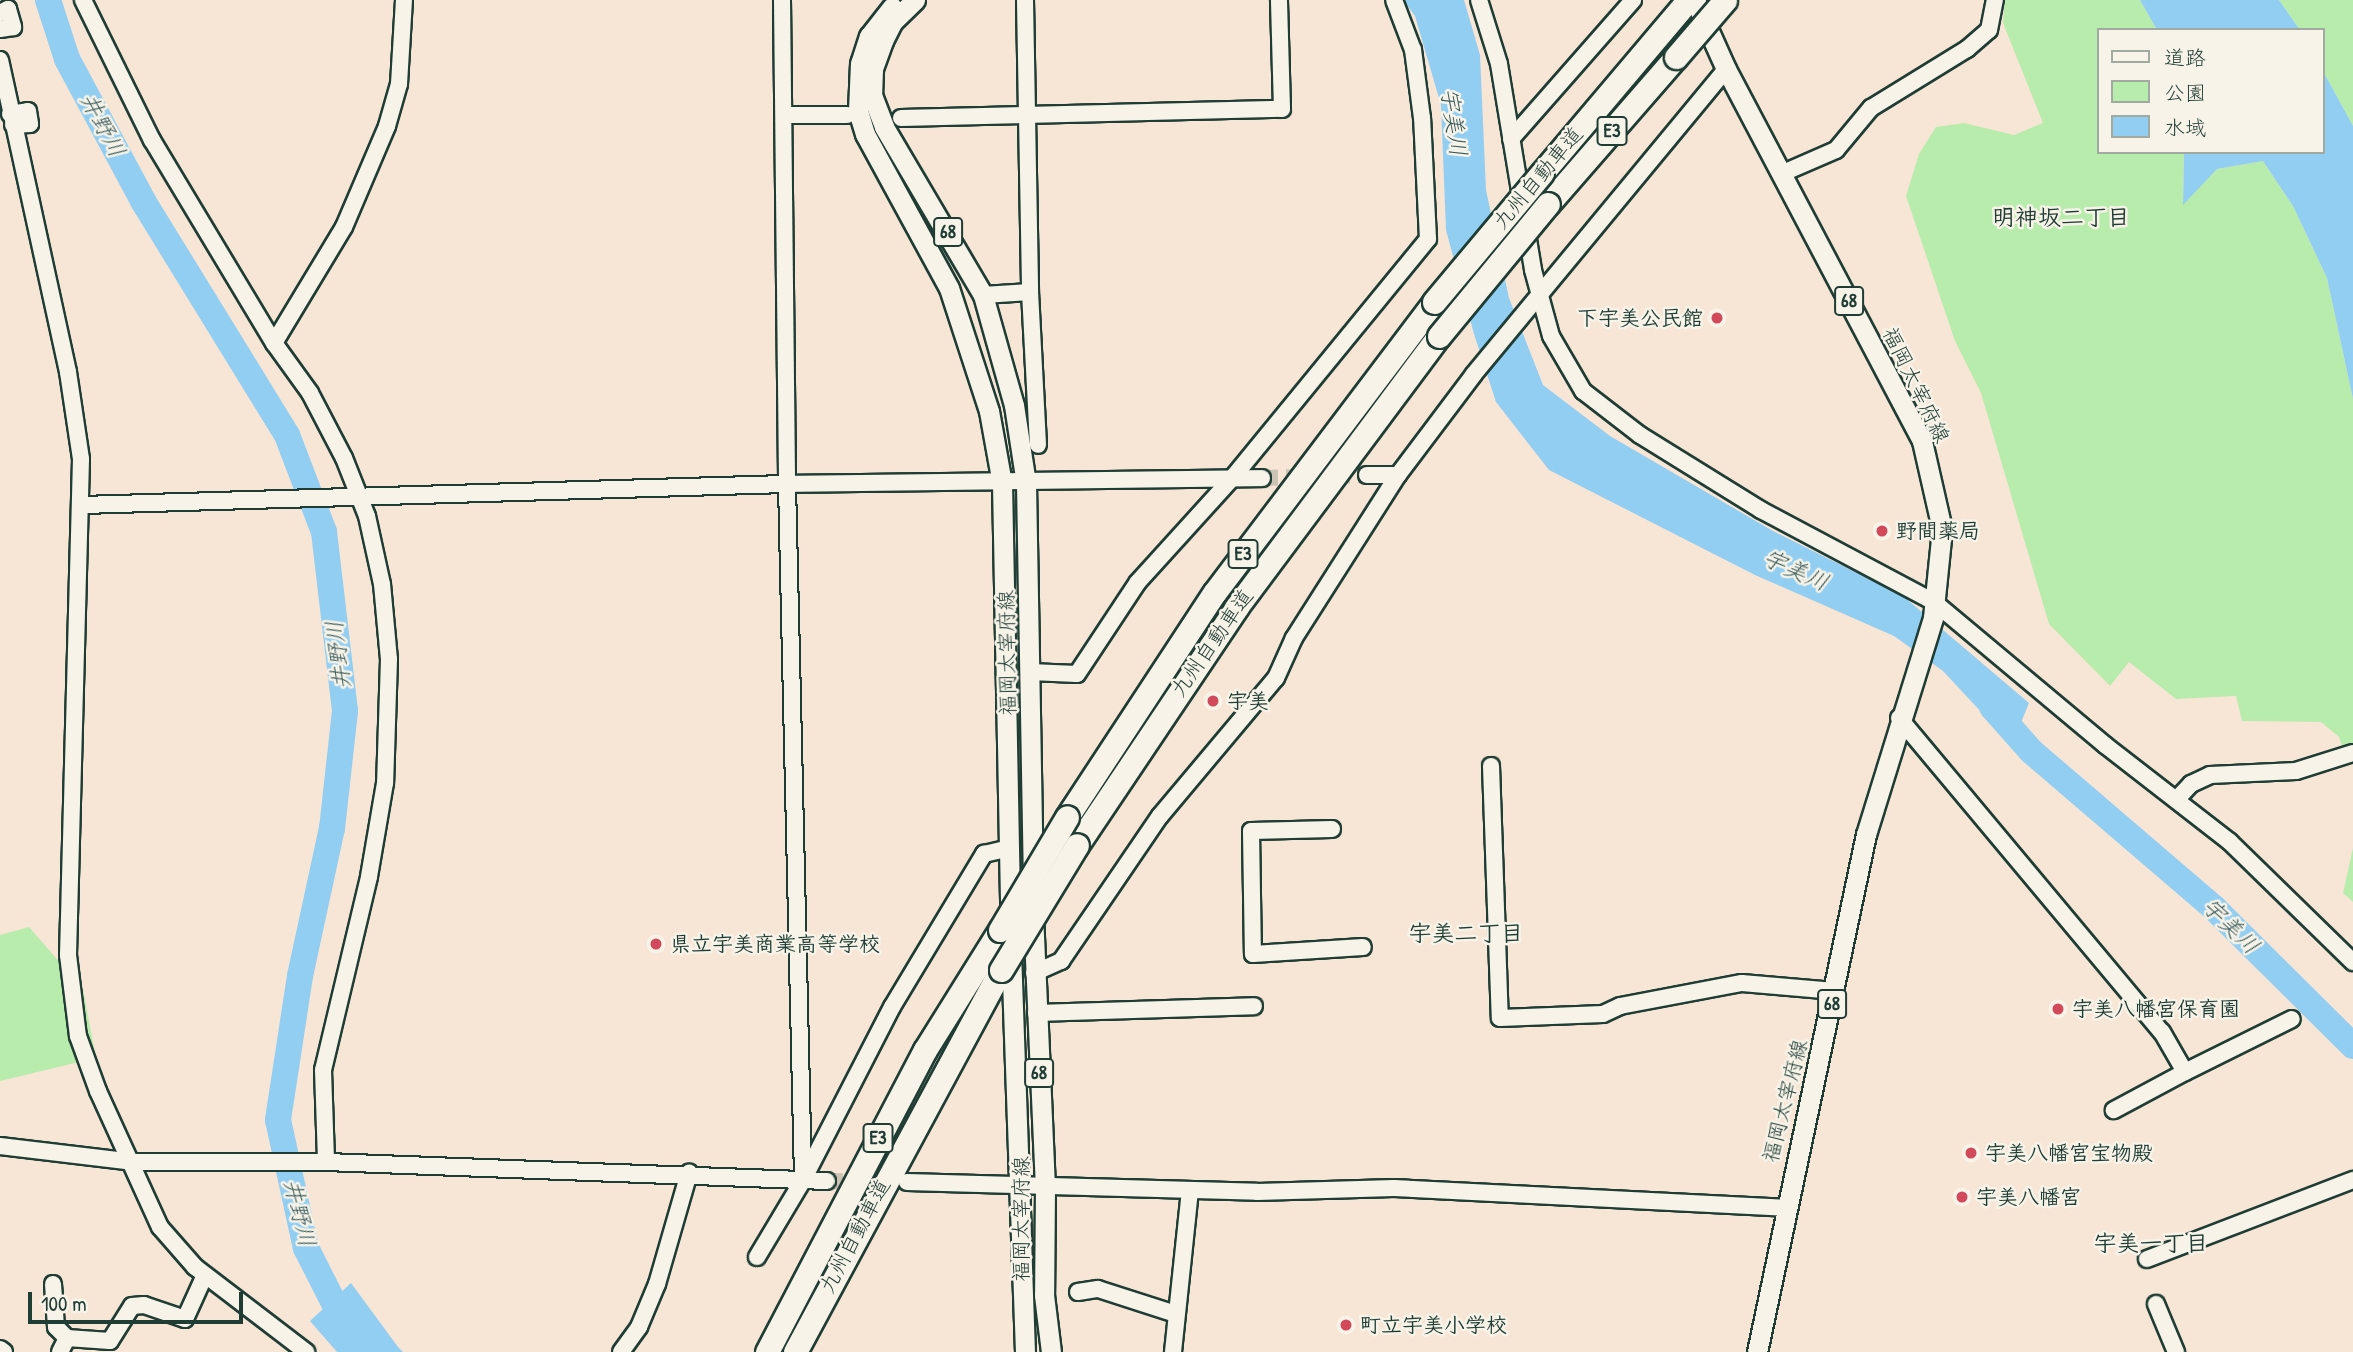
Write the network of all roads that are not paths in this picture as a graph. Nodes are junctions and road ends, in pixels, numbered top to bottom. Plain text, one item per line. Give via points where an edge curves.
1 (83, 0) edge
2 (404, 0) edge
3 (782, 0) edge
4 (900, 0) edge
5 (915, 0) edge
6 (1025, 0) edge
7 (1279, 0) edge
8 (1394, 0) edge
9 (1479, 0) edge
10 (1633, 0) edge
11 (1688, 0) edge
12 (1695, 0) edge
13 (1725, 0) edge
14 (1995, 0) edge
15 (0, 13) edge
16 (0, 29) edge
17 (0, 60) edge
18 (1726, 69) junction
19 (1028, 112) junction
20 (784, 115) junction
21 (848, 115) dead end
22 (901, 118) dead end
23 (9, 127) edge
24 (1511, 139) junction
25 (1783, 173) junction
26 (1030, 292) junction
27 (983, 295) junction
28 (1536, 296) junction
29 (274, 343) junction
30 (1038, 444) dead end
31 (1367, 475) tunnel mouth
32 (1398, 475) junction
33 (1234, 476) junction
34 (1262, 478) tunnel mouth
35 (1002, 483) junction
36 (1026, 483) junction
37 (787, 484) junction
38 (354, 496) junction
39 (82, 505) junction
40 (1934, 610) junction
41 (1030, 672) junction
42 (1899, 718) junction
43 (2353, 753) edge
44 (1491, 766) dead end
45 (2177, 799) junction
46 (1332, 830) dead end
47 (1009, 848) junction
48 (1363, 947) dead end
49 (2353, 962) edge
50 (1034, 973) junction
51 (1835, 990) junction
52 (1254, 1006) dead end
53 (1036, 1013) junction
54 (2292, 1019) dead end
55 (2185, 1072) junction
56 (2114, 1110) dead end
57 (0, 1146) edge
58 (134, 1162) junction
59 (324, 1162) junction
60 (689, 1173) junction
61 (803, 1180) junction
62 (2353, 1180) edge
63 (827, 1181) tunnel mouth
64 (907, 1182) tunnel mouth
65 (1020, 1189) junction
66 (1045, 1189) junction
67 (1190, 1191) junction
68 (1784, 1208) junction
69 (757, 1257) dead end
70 (2147, 1259) dead end
71 (205, 1275) junction
72 (53, 1284) dead end
73 (1078, 1292) dead end
74 (2156, 1304) dead end
75 (1177, 1314) junction
76 (64, 1345) edge
77 (0, 1349) edge
78 (4, 1352) edge
79 (306, 1352) edge
80 (621, 1352) edge
81 (767, 1352) edge
82 (794, 1352) edge
83 (1025, 1352) edge
84 (1051, 1352) edge
85 (1173, 1352) edge
86 (1757, 1352) edge
87 (2176, 1352) edge

1 - 29 street via 152,140
2 - 29 street via 399,84 387,126 344,227
3 - 20 street
4 - 35 main road, 福岡太宰府線 / 68 via 869,36 860,63 858,111 865,134 949,288 989,411
5 - 27 main road, 福岡太宰府線 / 68 via 893,21 873,69 876,110
6 - 19 street
7 - 19 street via 1282,109
8 - 33 street via 1413,50 1422,118 1427,239
9 - 24 street via 1499,64
10 - 24 street
11 - 81 highway, 九州自動車道 / E3, bridge via 1434,302 1215,592 1067,817 925,1050
12 - 18 main road, 福岡太宰府線 / 68
13 - 82 highway, 九州自動車道 / E3, bridge via 1439,336 1236,608 1077,845 1001,970
14 - 25 street via 1989,30 1967,49 1871,108 1836,150
15 - 16 street via 8,9 13,27
17 - 23 street
18 - 25 main road, 福岡太宰府線 / 68
18 - 28 street
19 - 22 street
19 - 26 street
20 - 21 street
20 - 37 street
23 - 39 street via 68,372 81,459
24 - 28 street
25 - 40 main road, 福岡太宰府線 / 68 via 1922,441 1942,529
26 - 27 street
26 - 30 street
27 - 36 main road, 福岡太宰府線 / 68 via 1014,405
28 - 32 street
28 - 40 street via 1551,336 1583,391 1640,435
29 - 38 street via 310,393
31 - 32 street
32 - 50 street via 1294,638 1276,678 1160,816 1060,961
33 - 34 street
33 - 36 street
33 - 41 street via 1138,582 1077,674
35 - 36 street
35 - 37 street
35 - 47 main road, 福岡太宰府線 / 68
36 - 41 main road, 福岡太宰府線 / 68
37 - 38 street
37 - 61 street
38 - 39 street
38 - 59 street via 382,584 389,712 385,783 369,877 323,1070
39 - 58 street via 68,955 71,1005 98,1091
40 - 42 main road, 福岡太宰府線 / 68
40 - 45 street
41 - 50 main road, 福岡太宰府線 / 68
42 - 51 main road, 福岡太宰府線 / 68 via 1866,834
42 - 55 street via 2162,1032
43 - 45 street via 2296,771 2210,775 2191,784
44 - 51 street via 1500,1018 1603,1014 1620,1006 1742,983
45 - 49 street via 2260,870
46 - 48 street via 1251,831 1253,954
47 - 61 street via 984,854 892,1007
47 - 65 main road, 福岡太宰府線 / 68
50 - 53 main road, 福岡太宰府線 / 68
51 - 68 main road, 福岡太宰府線 / 68
52 - 53 street
53 - 66 main road, 福岡太宰府線 / 68
54 - 55 street
55 - 56 street
57 - 58 street
58 - 59 street
58 - 71 street via 160,1227
59 - 60 street
60 - 61 street
60 - 80 street via 657,1284 639,1327
61 - 63 street
61 - 69 street
62 - 70 street
64 - 65 street
65 - 66 street
65 - 83 main road, 福岡太宰府線 / 68
66 - 67 street
66 - 84 main road, 福岡太宰府線 / 68 via 1044,1295
67 - 68 street via 1394,1188
67 - 75 street
68 - 86 main road, 福岡太宰府線 / 68
71 - 76 street via 185,1319 144,1305 132,1306 110,1341
71 - 79 street
72 - 76 street via 56,1327
73 - 75 street via 1098,1289
74 - 87 street
75 - 85 street
77 - 78 street

